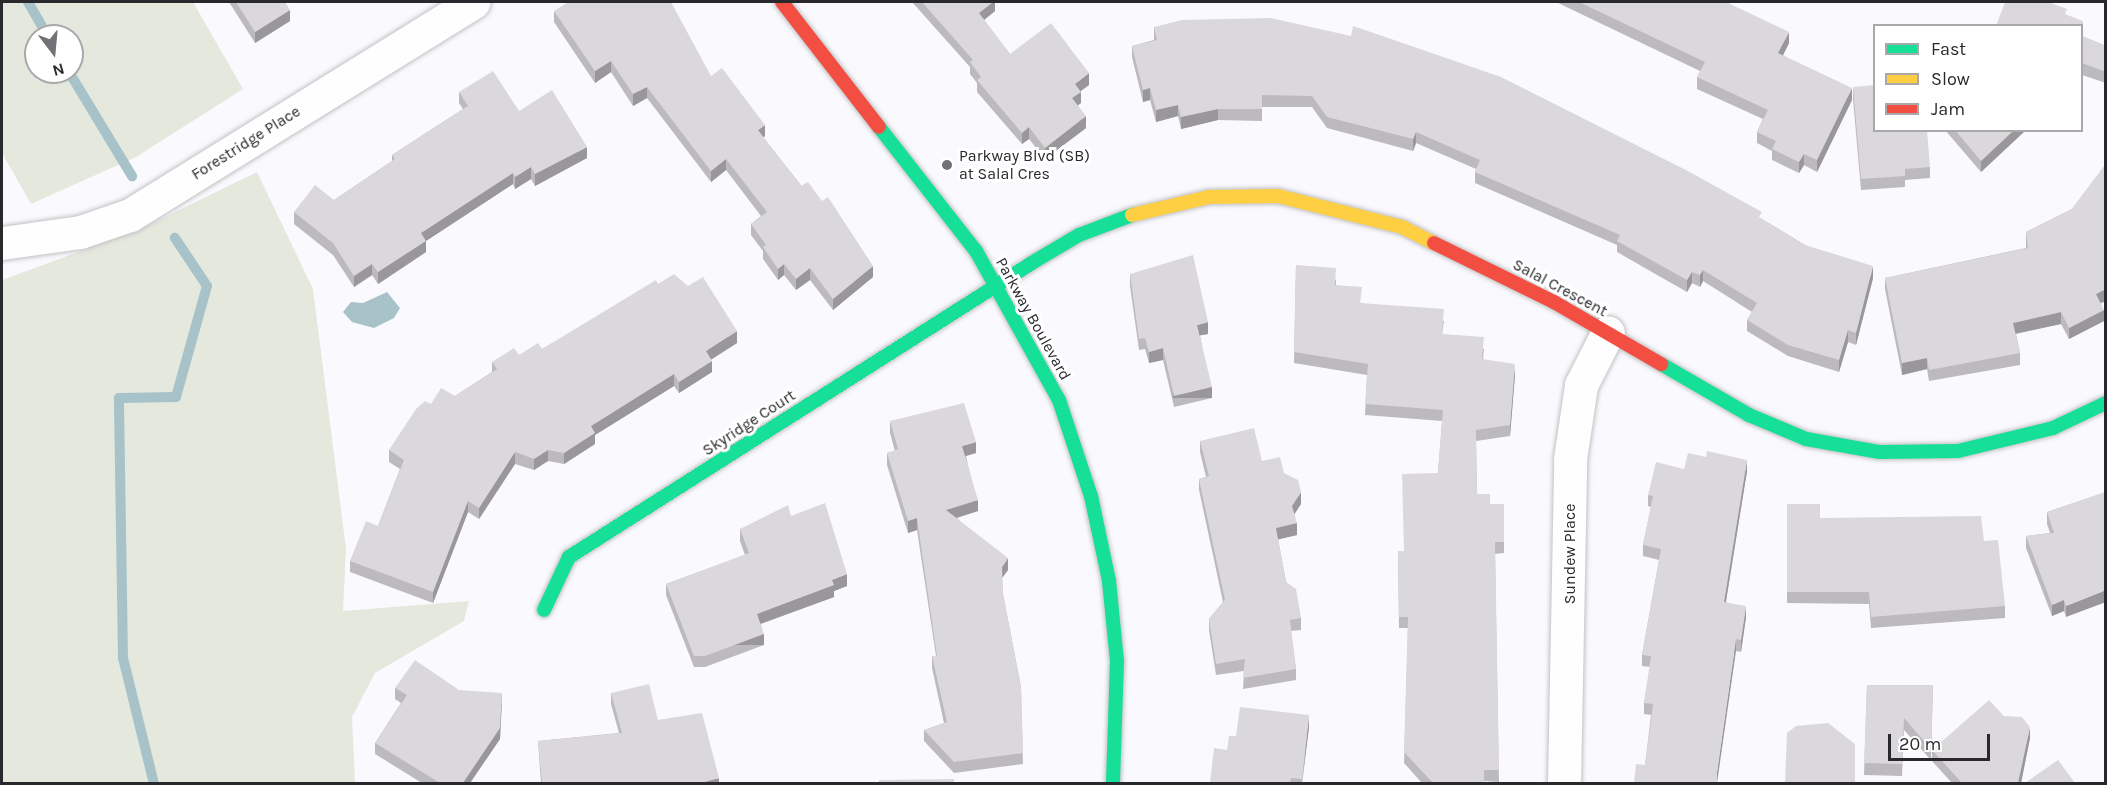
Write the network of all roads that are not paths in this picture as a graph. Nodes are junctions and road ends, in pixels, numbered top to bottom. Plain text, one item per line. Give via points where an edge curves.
1 (473, 2) edge
2 (783, 2) edge
3 (2, 243) edge
4 (997, 285) junction
5 (1608, 332) junction
6 (2106, 403) edge
7 (544, 610) dead end
8 (1113, 783) edge
9 (1564, 783) edge

1 - 3 street, Forestridge Place via 130,215 89,230
2 - 4 street, Parkway Boulevard
4 - 5 street, Salal Crescent via 1079,235 1140,212 1209,197 1278,196 1402,227
4 - 7 street, Skyridge Court via 569,556
4 - 8 street, Parkway Boulevard via 1059,400 1104,549 1117,661
5 - 6 street, Salal Crescent via 1777,429 1858,449 1931,452 1994,444 2053,428
5 - 9 street, Sundew Place via 1581,385 1570,459

